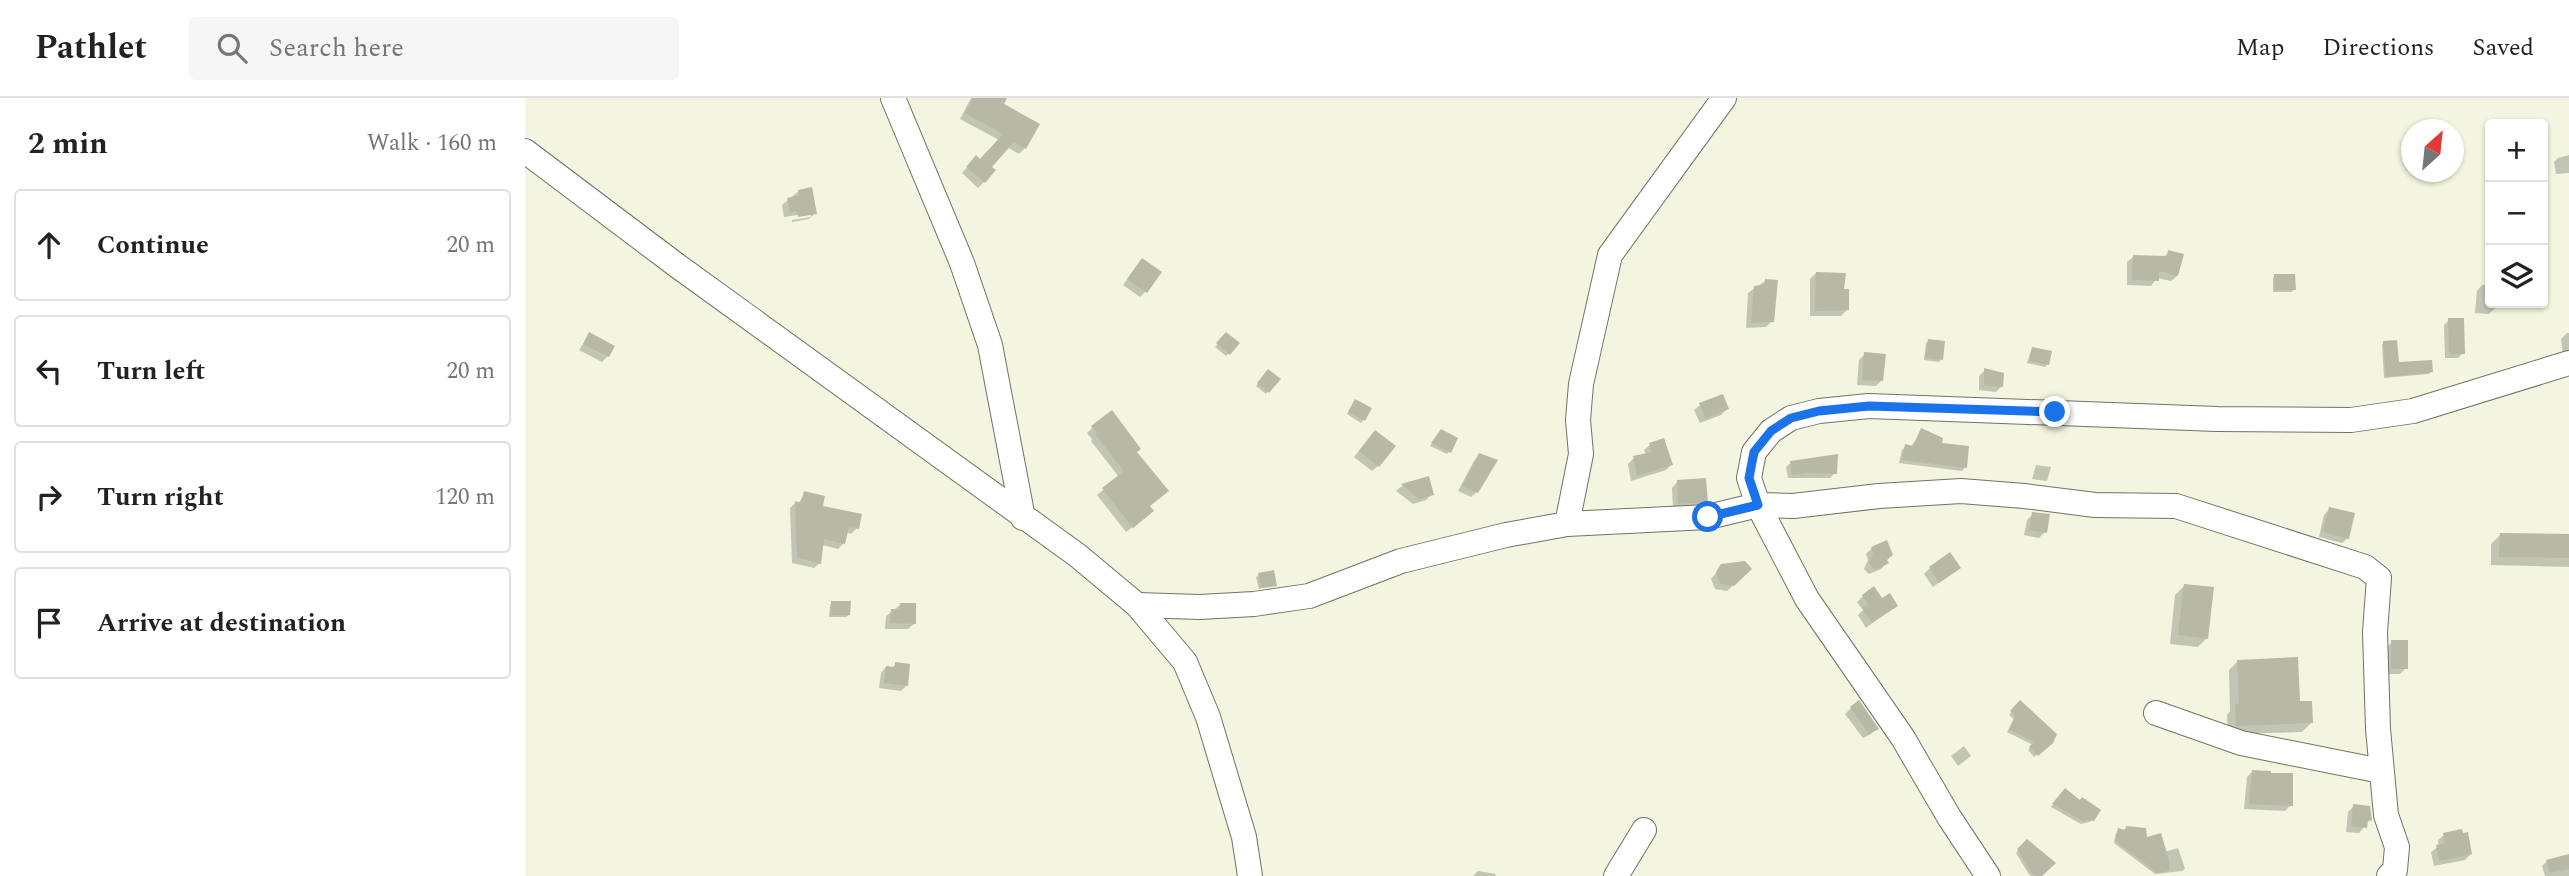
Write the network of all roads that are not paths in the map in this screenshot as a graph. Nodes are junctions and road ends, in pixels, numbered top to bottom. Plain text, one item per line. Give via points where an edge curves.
1 (893, 98) edge
2 (1724, 98) edge
3 (525, 151) edge
4 (2569, 363) edge
5 (1758, 505) junction
6 (1023, 518) junction
7 (1567, 524) junction
8 (1137, 605) junction
9 (2156, 713) dead end
10 (2381, 771) junction
11 (1644, 830) dead end
12 (1250, 876) edge
13 (1616, 876) edge
14 (1988, 876) edge
15 (2389, 876) edge

1 - 6 street via 962,263 990,345
2 - 7 street via 1610,256 1581,384 1581,454
3 - 6 street
4 - 5 street via 2413,411 2351,420 1869,406 1819,411 1791,418 1771,431 1754,452 1749,478
5 - 7 street via 1708,517
5 - 10 street via 1961,491 2095,505 2176,506 2365,567 2379,578 2375,632
5 - 14 street via 1807,599 1903,738
6 - 8 street
7 - 8 street via 1401,561 1309,596 1200,607
8 - 12 street via 1185,662 1244,837
9 - 10 street via 2241,743
10 - 15 street via 2386,815 2397,847 2395,870
11 - 13 street

